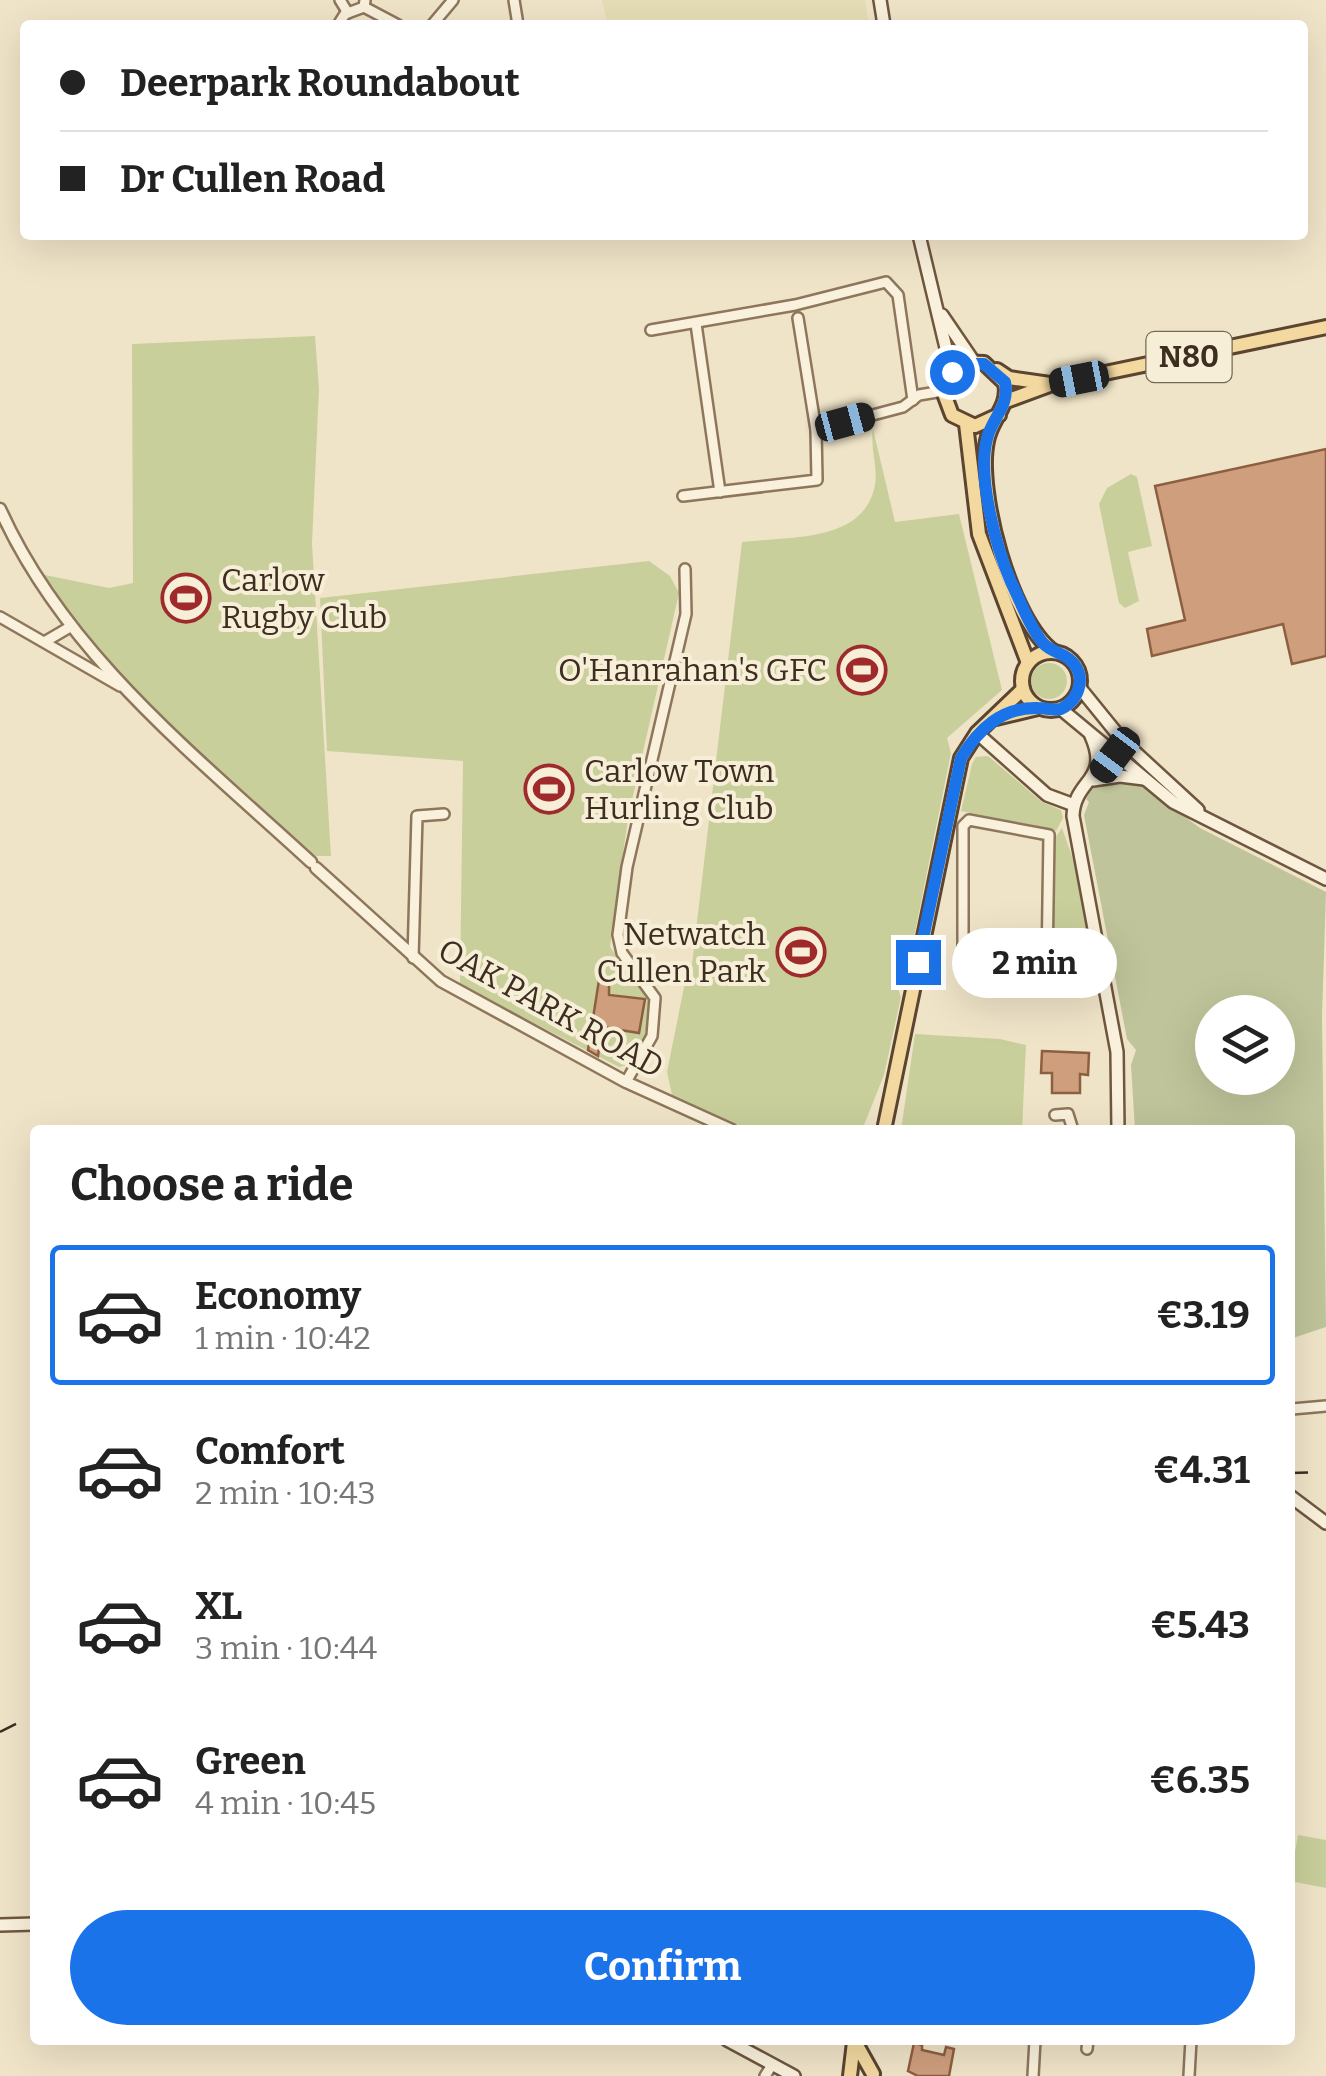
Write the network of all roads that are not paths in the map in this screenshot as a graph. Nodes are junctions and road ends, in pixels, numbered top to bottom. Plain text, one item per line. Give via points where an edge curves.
1 (340, 0) edge
2 (452, 0) edge
3 (364, 3) edge
4 (348, 13) junction
5 (342, 20) edge
6 (390, 20) edge
7 (436, 20) edge
8 (919, 240) edge
9 (937, 307) junction
10 (798, 318) dead end
11 (696, 324) junction
12 (1326, 328) edge
13 (651, 330) dead end
14 (974, 362) junction
15 (994, 368) junction
16 (952, 372) junction
17 (1052, 384) junction
18 (944, 391) junction
19 (913, 400) junction
20 (1006, 401) junction
21 (999, 415) junction
22 (966, 424) junction
23 (816, 430) junction
24 (720, 492) junction
25 (683, 496) dead end
26 (0, 509) edge
27 (686, 569) dead end
28 (0, 617) edge
29 (70, 626) junction
30 (46, 641) junction
31 (1054, 652) junction
32 (1028, 663) junction
33 (1080, 688) junction
34 (1023, 689) junction
35 (130, 692) junction
36 (1038, 708) junction
37 (1061, 709) junction
38 (995, 718) junction
39 (977, 733) junction
40 (1092, 736) junction
41 (1123, 741) junction
42 (1113, 754) junction
43 (1095, 779) junction
44 (1144, 779) junction
45 (1074, 805) junction
46 (444, 814) dead end
47 (1203, 815) junction
48 (1326, 879) edge
49 (413, 958) junction
50 (1047, 967) junction
51 (1104, 978) junction
52 (626, 1082) junction
53 (1055, 1115) dead end
54 (721, 1125) edge
55 (885, 1125) edge
56 (1071, 1125) edge
57 (1118, 1125) edge
58 (1326, 1406) edge
59 (1295, 1408) edge
60 (1295, 1500) edge
61 (1326, 1523) edge
62 (30, 1924) edge
63 (0, 1926) edge
64 (734, 2045) edge
65 (854, 2045) edge
66 (856, 2045) edge
67 (1035, 2045) edge
68 (1190, 2045) edge
69 (768, 2070) edge
70 (794, 2076) edge
71 (850, 2076) edge
72 (870, 2076) edge
73 (1034, 2076) edge
74 (1189, 2076) edge

1 - 4 street
2 - 7 street
3 - 4 street
3 - 6 street
4 - 5 street
8 - 9 main road
9 - 14 main road
9 - 16 main road
10 - 23 street
11 - 13 street
11 - 19 street via 886,282 898,296
11 - 24 street
12 - 17 main road, N80
14 - 15 main road, N80
14 - 16 main road
15 - 17 main road, N80 via 1010,378
15 - 20 main road via 1005,382
16 - 18 main road
17 - 20 main road, N80
18 - 19 street
18 - 22 main road via 952,415
19 - 23 street
20 - 21 main road
21 - 22 main road
21 - 31 main road via 987,438 985,464 996,542 1032,626
22 - 32 main road via 979,534
23 - 24 street via 817,480
24 - 25 street
26 - 29 street, OAK PARK ROAD
27 - 52 street via 686,614 627,867 618,934 622,953 655,998 652,1036
28 - 30 street
29 - 30 street
29 - 35 street, OAK PARK ROAD
30 - 35 street
31 - 32 main road
31 - 33 main road via 1074,664
32 - 34 main road
33 - 37 main road
33 - 41 main road
34 - 36 main road
34 - 38 main road
35 - 49 street, OAK PARK ROAD
36 - 37 main road
36 - 38 main road
37 - 40 main road
38 - 39 main road
39 - 45 main road via 1047,795
39 - 55 main road via 961,758
40 - 42 main road
40 - 43 main road
41 - 42 main road
41 - 47 main road
42 - 43 main road
42 - 44 main road
43 - 44 main road
43 - 45 main road
44 - 47 main road
45 - 51 main road
46 - 49 street via 417,816
47 - 48 main road
49 - 52 street, OAK PARK ROAD via 441,981
50 - 50 street via 962,952 963,826 969,820 1048,835
50 - 51 street
51 - 57 main road
52 - 54 street, OAK PARK ROAD
53 - 56 street via 1068,1114
58 - 59 street
60 - 61 main road
62 - 63 main road
64 - 69 main road
65 - 71 main road
66 - 72 main road
67 - 73 street
68 - 74 street
69 - 70 main road

